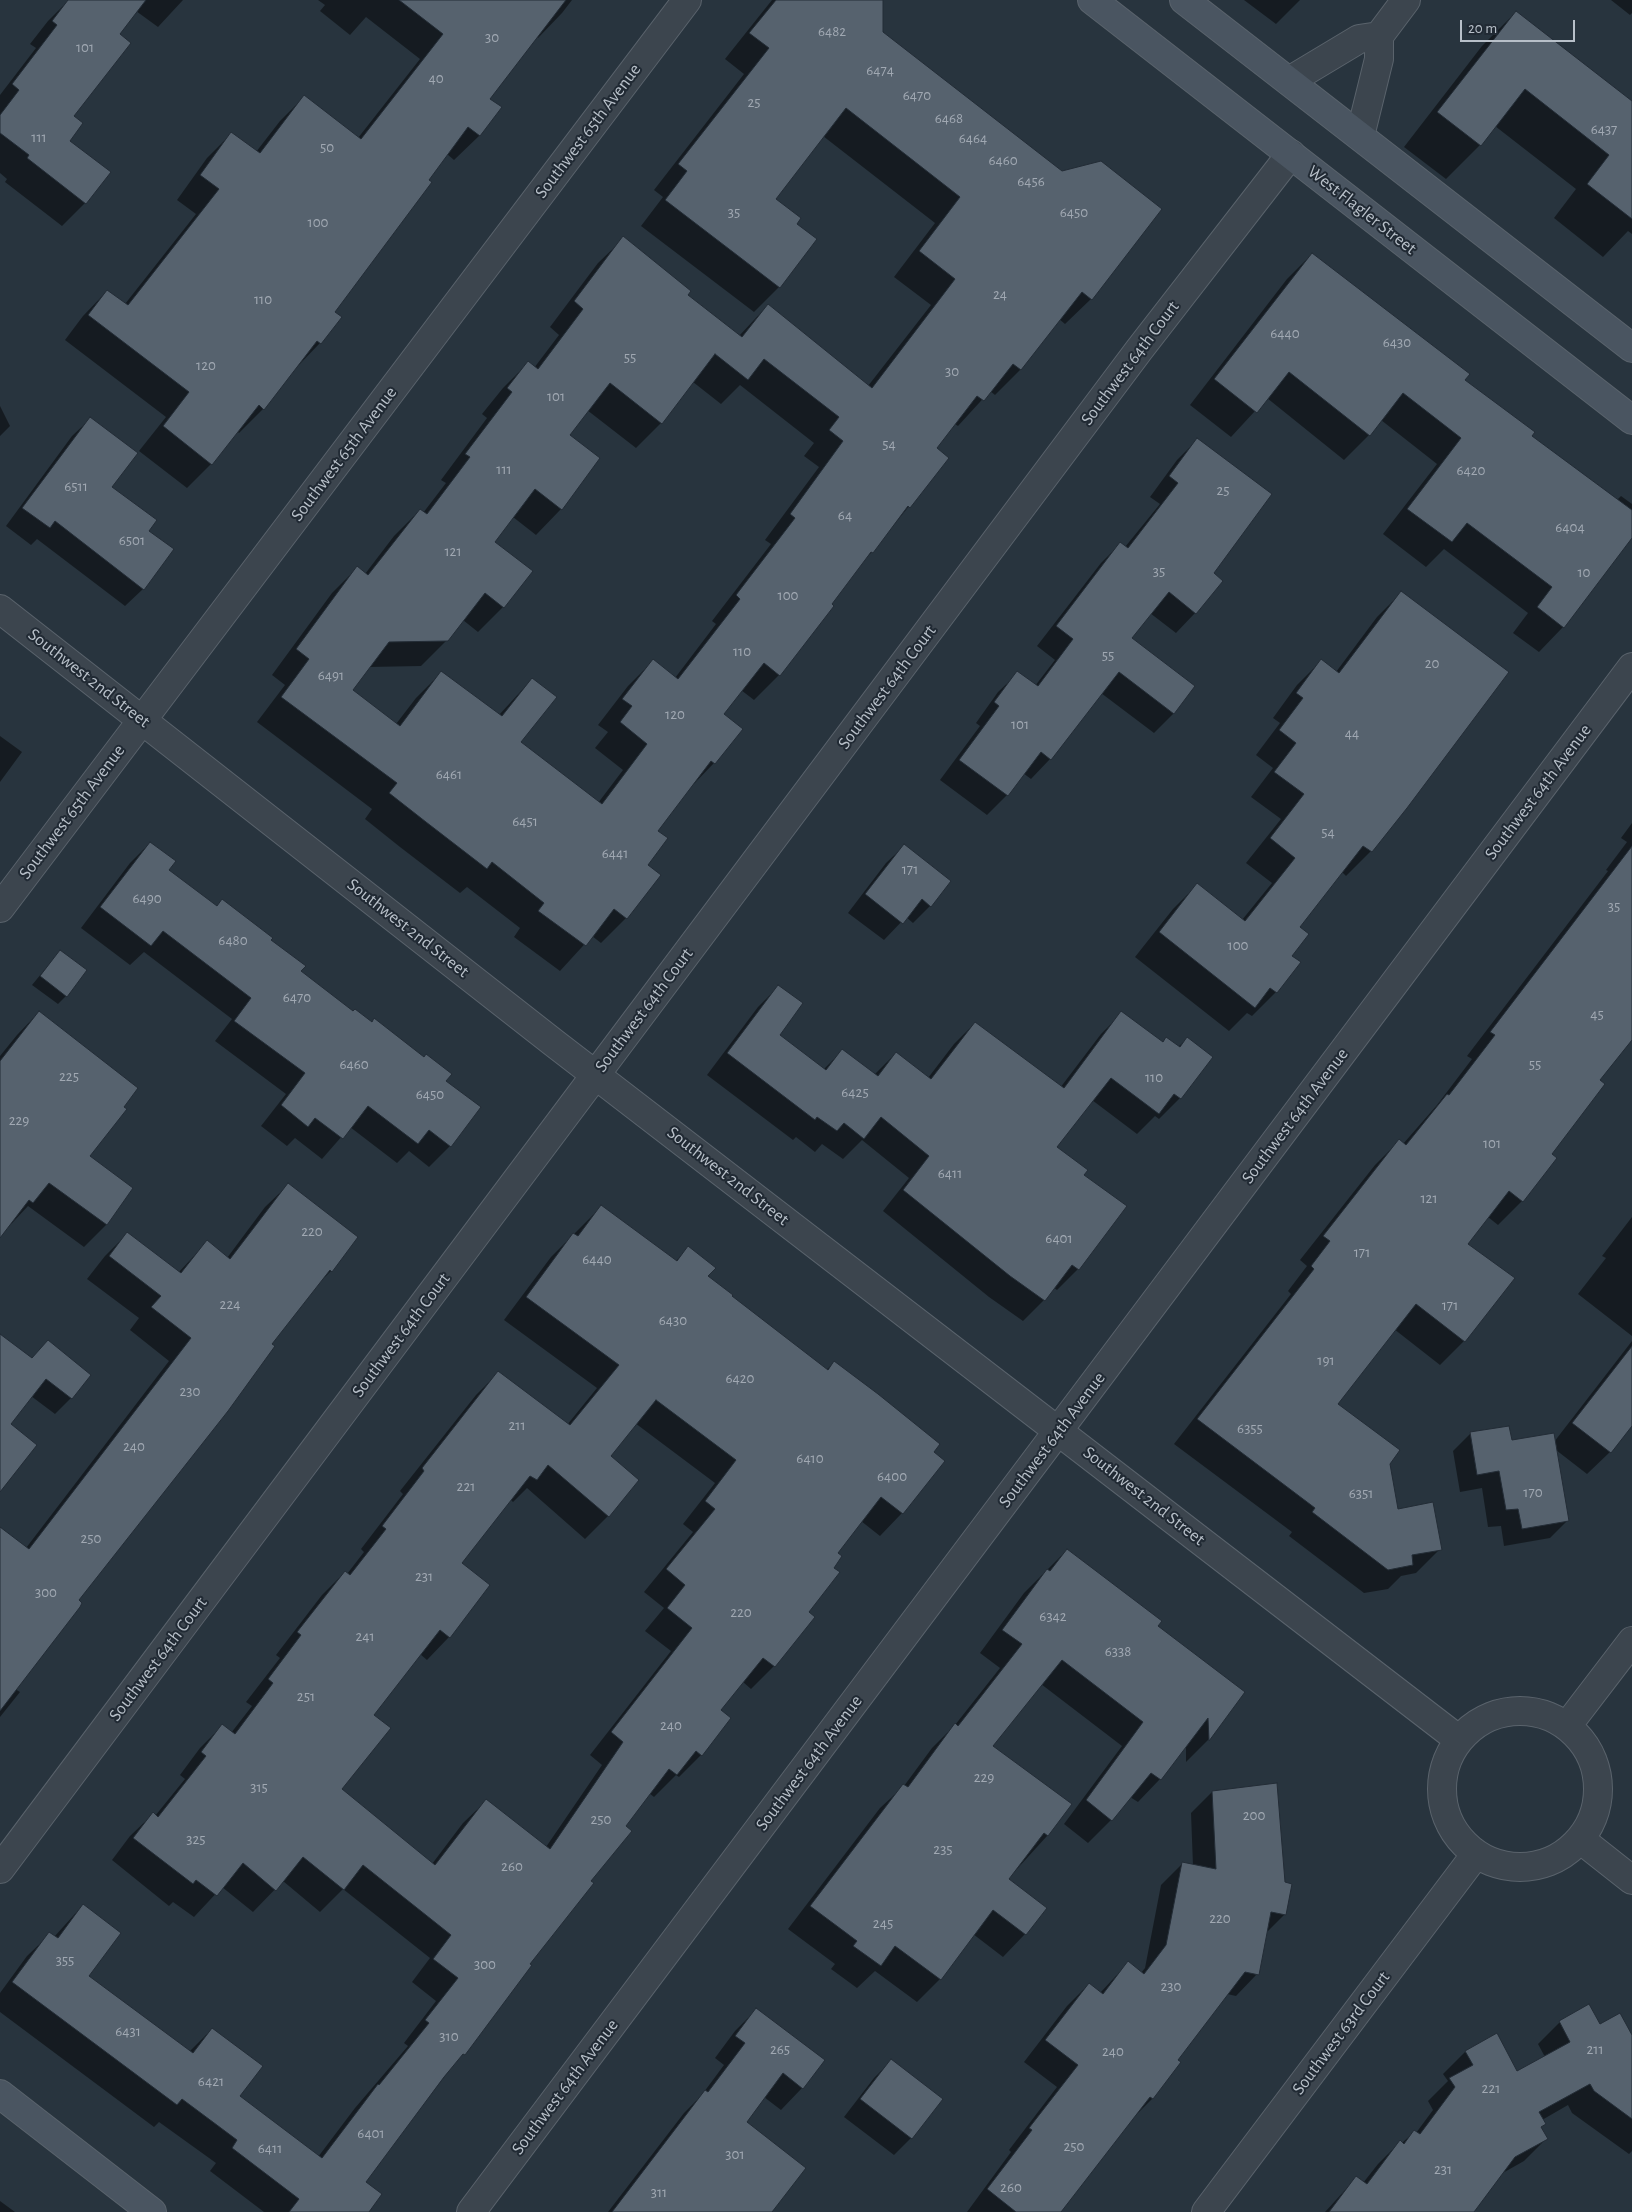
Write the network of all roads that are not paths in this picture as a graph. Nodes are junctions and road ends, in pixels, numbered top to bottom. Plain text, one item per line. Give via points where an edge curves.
1 (687, 0) edge
2 (1092, 0) edge
3 (1184, 0) edge
4 (1406, 0) edge
5 (1379, 36) junction
6 (1289, 81) junction
7 (1360, 136) junction
8 (1291, 154) junction
9 (1632, 348) edge
10 (1632, 420) edge
11 (0, 609) edge
12 (1632, 667) edge
13 (142, 719) junction
14 (0, 908) edge
15 (596, 1074) junction
16 (1059, 1431) junction
17 (1632, 1641) edge
18 (1567, 1726) junction
19 (1458, 1739) junction
20 (1580, 1840) junction
21 (1476, 1854) junction
22 (0, 1869) edge
23 (1632, 1880) edge
24 (0, 2094) edge
25 (152, 2212) edge
26 (471, 2212) edge
27 (1206, 2212) edge

1 - 13 street, Southwest 65th Avenue
2 - 8 main road, West Flagler Street
3 - 6 main road
4 - 5 street
5 - 6 street via 1359,39
5 - 7 street via 1379,59
6 - 7 main road
7 - 9 main road
8 - 10 main road, West Flagler Street
8 - 15 street, Southwest 64th Court via 1139,350
11 - 13 street, Southwest 2nd Street
12 - 16 street, Southwest 64th Avenue
13 - 14 street, Southwest 65th Avenue
13 - 15 street, Southwest 2nd Street
15 - 16 street, Southwest 2nd Street
15 - 22 street, Southwest 64th Court
16 - 19 street, Southwest 2nd Street
16 - 26 street, Southwest 64th Avenue
17 - 18 street
18 - 19 street via 1546,1715 1522,1711 1498,1714 1476,1724
18 - 20 street via 1584,1745 1595,1768 1598,1793 1593,1818
19 - 21 street via 1442,1779 1442,1801 1448,1821 1460,1840
20 - 21 street via 1563,1855 1542,1864 1519,1868 1497,1864
20 - 23 street
21 - 27 street, Southwest 63rd Court
24 - 25 main road

